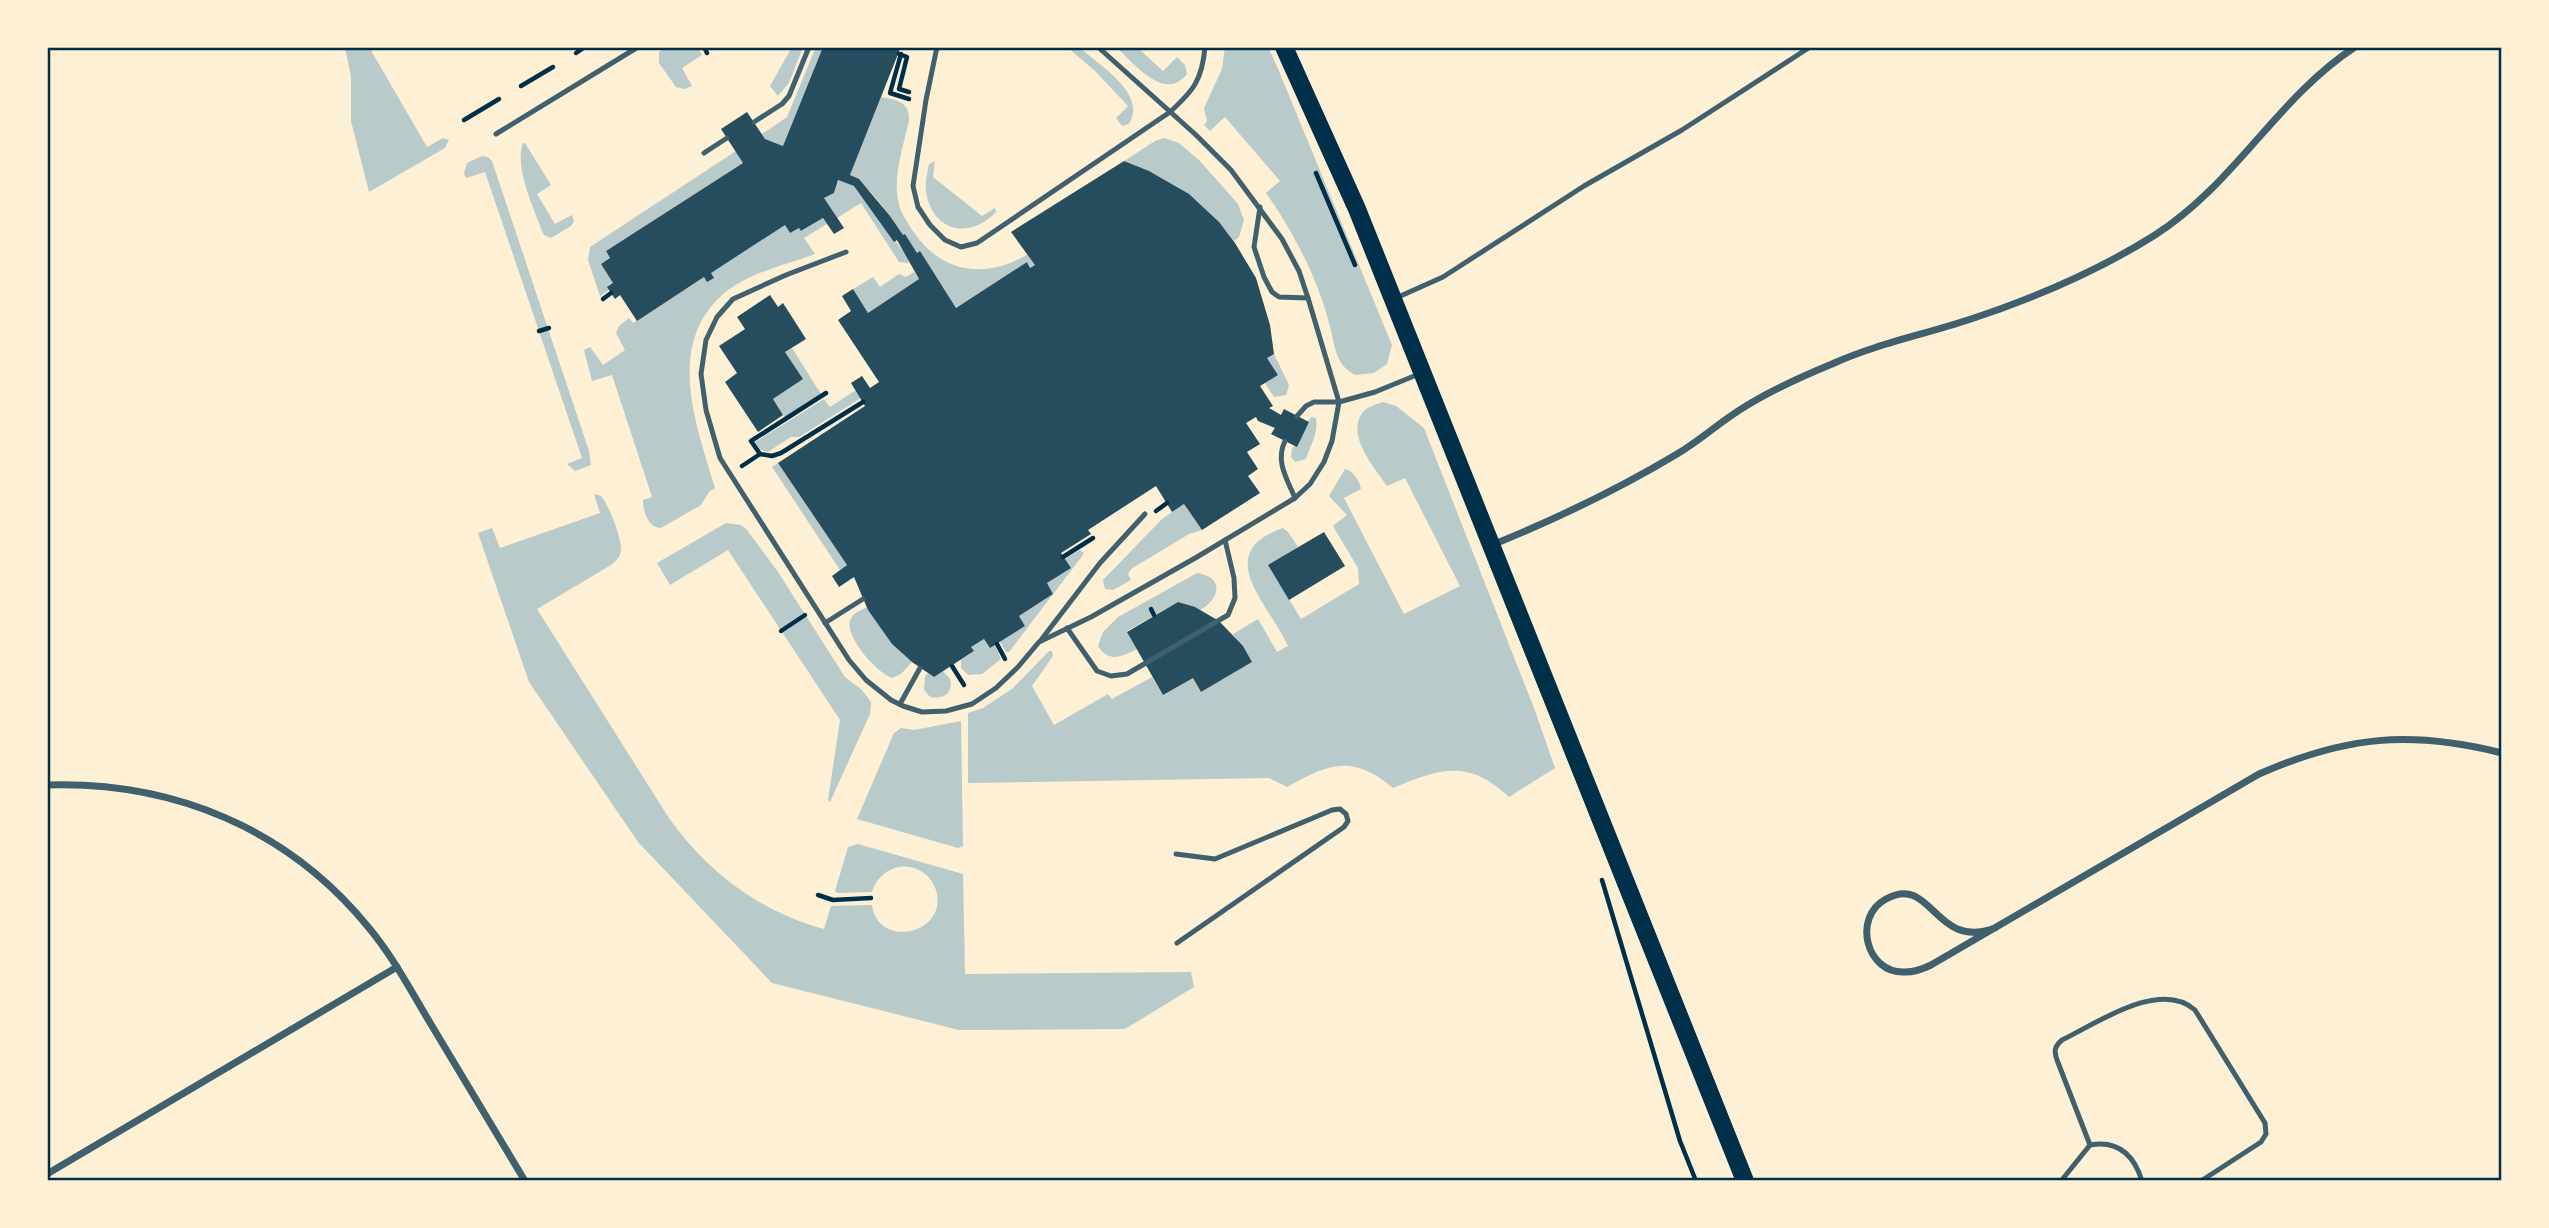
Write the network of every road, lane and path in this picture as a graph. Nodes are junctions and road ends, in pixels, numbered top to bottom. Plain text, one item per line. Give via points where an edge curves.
1 (585, 47) edge
2 (638, 47) edge
3 (809, 47) edge
4 (937, 47) edge
5 (1098, 47) edge
6 (1205, 47) edge
7 (1284, 47) edge
8 (1810, 47) edge
9 (2355, 47) edge
10 (576, 53) dead end
11 (553, 66) dead end
12 (521, 86) dead end
13 (909, 92) dead end
14 (499, 99) dead end
15 (909, 99) dead end
16 (1170, 112) junction
17 (464, 120) dead end
18 (754, 122) dead end
19 (496, 134) dead end
20 (727, 138) dead end
21 (704, 153) dead end
22 (1311, 160) dead end
23 (1260, 207) junction
24 (846, 252) dead end
25 (1359, 274) dead end
26 (611, 293) dead end
27 (1308, 298) junction
28 (603, 299) dead end
29 (1393, 300) junction
30 (549, 328) dead end
31 (539, 331) dead end
32 (1422, 372) junction
33 (826, 393) dead end
34 (863, 402) dead end
35 (1339, 402) junction
36 (1297, 416) dead end
37 (1285, 441) dead end
38 (760, 454) junction
39 (742, 466) dead end
40 (1295, 498) junction
41 (1145, 514) dead end
42 (1093, 538) dead end
43 (1225, 540) junction
44 (1082, 545) junction
45 (1491, 545) junction
46 (1087, 554) dead end
47 (1063, 557) dead end
48 (863, 599) dead end
49 (1151, 609) dead end
50 (805, 615) dead end
51 (1154, 615) dead end
52 (825, 623) junction
53 (1067, 628) junction
54 (781, 631) dead end
55 (1040, 642) junction
56 (997, 644) dead end
57 (1005, 659) dead end
58 (952, 666) dead end
59 (920, 668) dead end
60 (964, 685) dead end
61 (900, 704) junction
62 (2502, 753) edge
63 (47, 785) edge
64 (1176, 854) dead end
65 (1599, 873) dead end
66 (818, 895) dead end
67 (871, 898) dead end
68 (1995, 928) junction
69 (1177, 943) dead end
70 (397, 967) junction
71 (2090, 1145) junction
72 (47, 1174) edge
73 (525, 1181) edge
74 (1696, 1181) edge
75 (1745, 1181) edge
76 (2061, 1181) edge
77 (2142, 1181) edge
78 (2201, 1181) edge

1 - 10 path
2 - 19 lane
3 - 18 lane via 789,96
4 - 16 lane via 913,186 918,207 930,225 945,240 961,247 977,243
5 - 16 lane
6 - 16 lane via 1200,78
7 - 29 highway
8 - 29 lane via 1443,277
9 - 45 street via 2310,83 2235,167 2194,205 2117,257 2001,309 1834,363 1745,406 1680,453 1610,493
11 - 12 path
13 - 15 path via 899,89 907,57 900,54 890,93
14 - 17 path
16 - 23 lane via 1231,170
20 - 21 lane
22 - 25 path
23 - 27 lane via 1299,271
23 - 27 lane via 1254,247 1268,285 1279,298
24 - 52 lane via 733,299 716,317 706,340 701,374 720,458
26 - 28 path
27 - 35 lane
29 - 32 highway
30 - 31 path
32 - 35 lane
32 - 45 highway
33 - 38 path via 751,441
34 - 38 path via 781,453
35 - 36 lane via 1314,402
35 - 40 lane via 1325,462
37 - 40 lane via 1281,465
38 - 39 path
40 - 43 lane
41 - 55 lane via 1100,563
42 - 44 path
43 - 53 lane
43 - 53 lane via 1235,598 1228,615 1127,674 1111,676 1097,671
44 - 46 path
44 - 47 path
45 - 75 highway
48 - 52 lane
49 - 51 path
50 - 54 path
52 - 61 lane via 866,680
53 - 55 lane
55 - 61 lane via 996,688 972,704 922,712
56 - 57 path
58 - 60 path
59 - 61 lane
62 - 68 street via 2428,739 2390,739 2299,756 2259,774
63 - 70 street via 126,788 172,797 264,837 338,893
64 - 69 lane via 1215,859 1332,810 1340,809 1348,821
65 - 74 path
66 - 67 path via 833,900
68 - 68 street via 1965,933 1950,927 1928,904 1901,894 1875,907 1866,934 1877,961 1903,973 1931,965
70 - 72 street
70 - 73 street
71 - 76 lane
71 - 77 lane via 2120,1147 2131,1156
71 - 78 lane via 2057,1060 2056,1045 2143,1002 2179,1000 2195,1010 2265,1123 2261,1142

